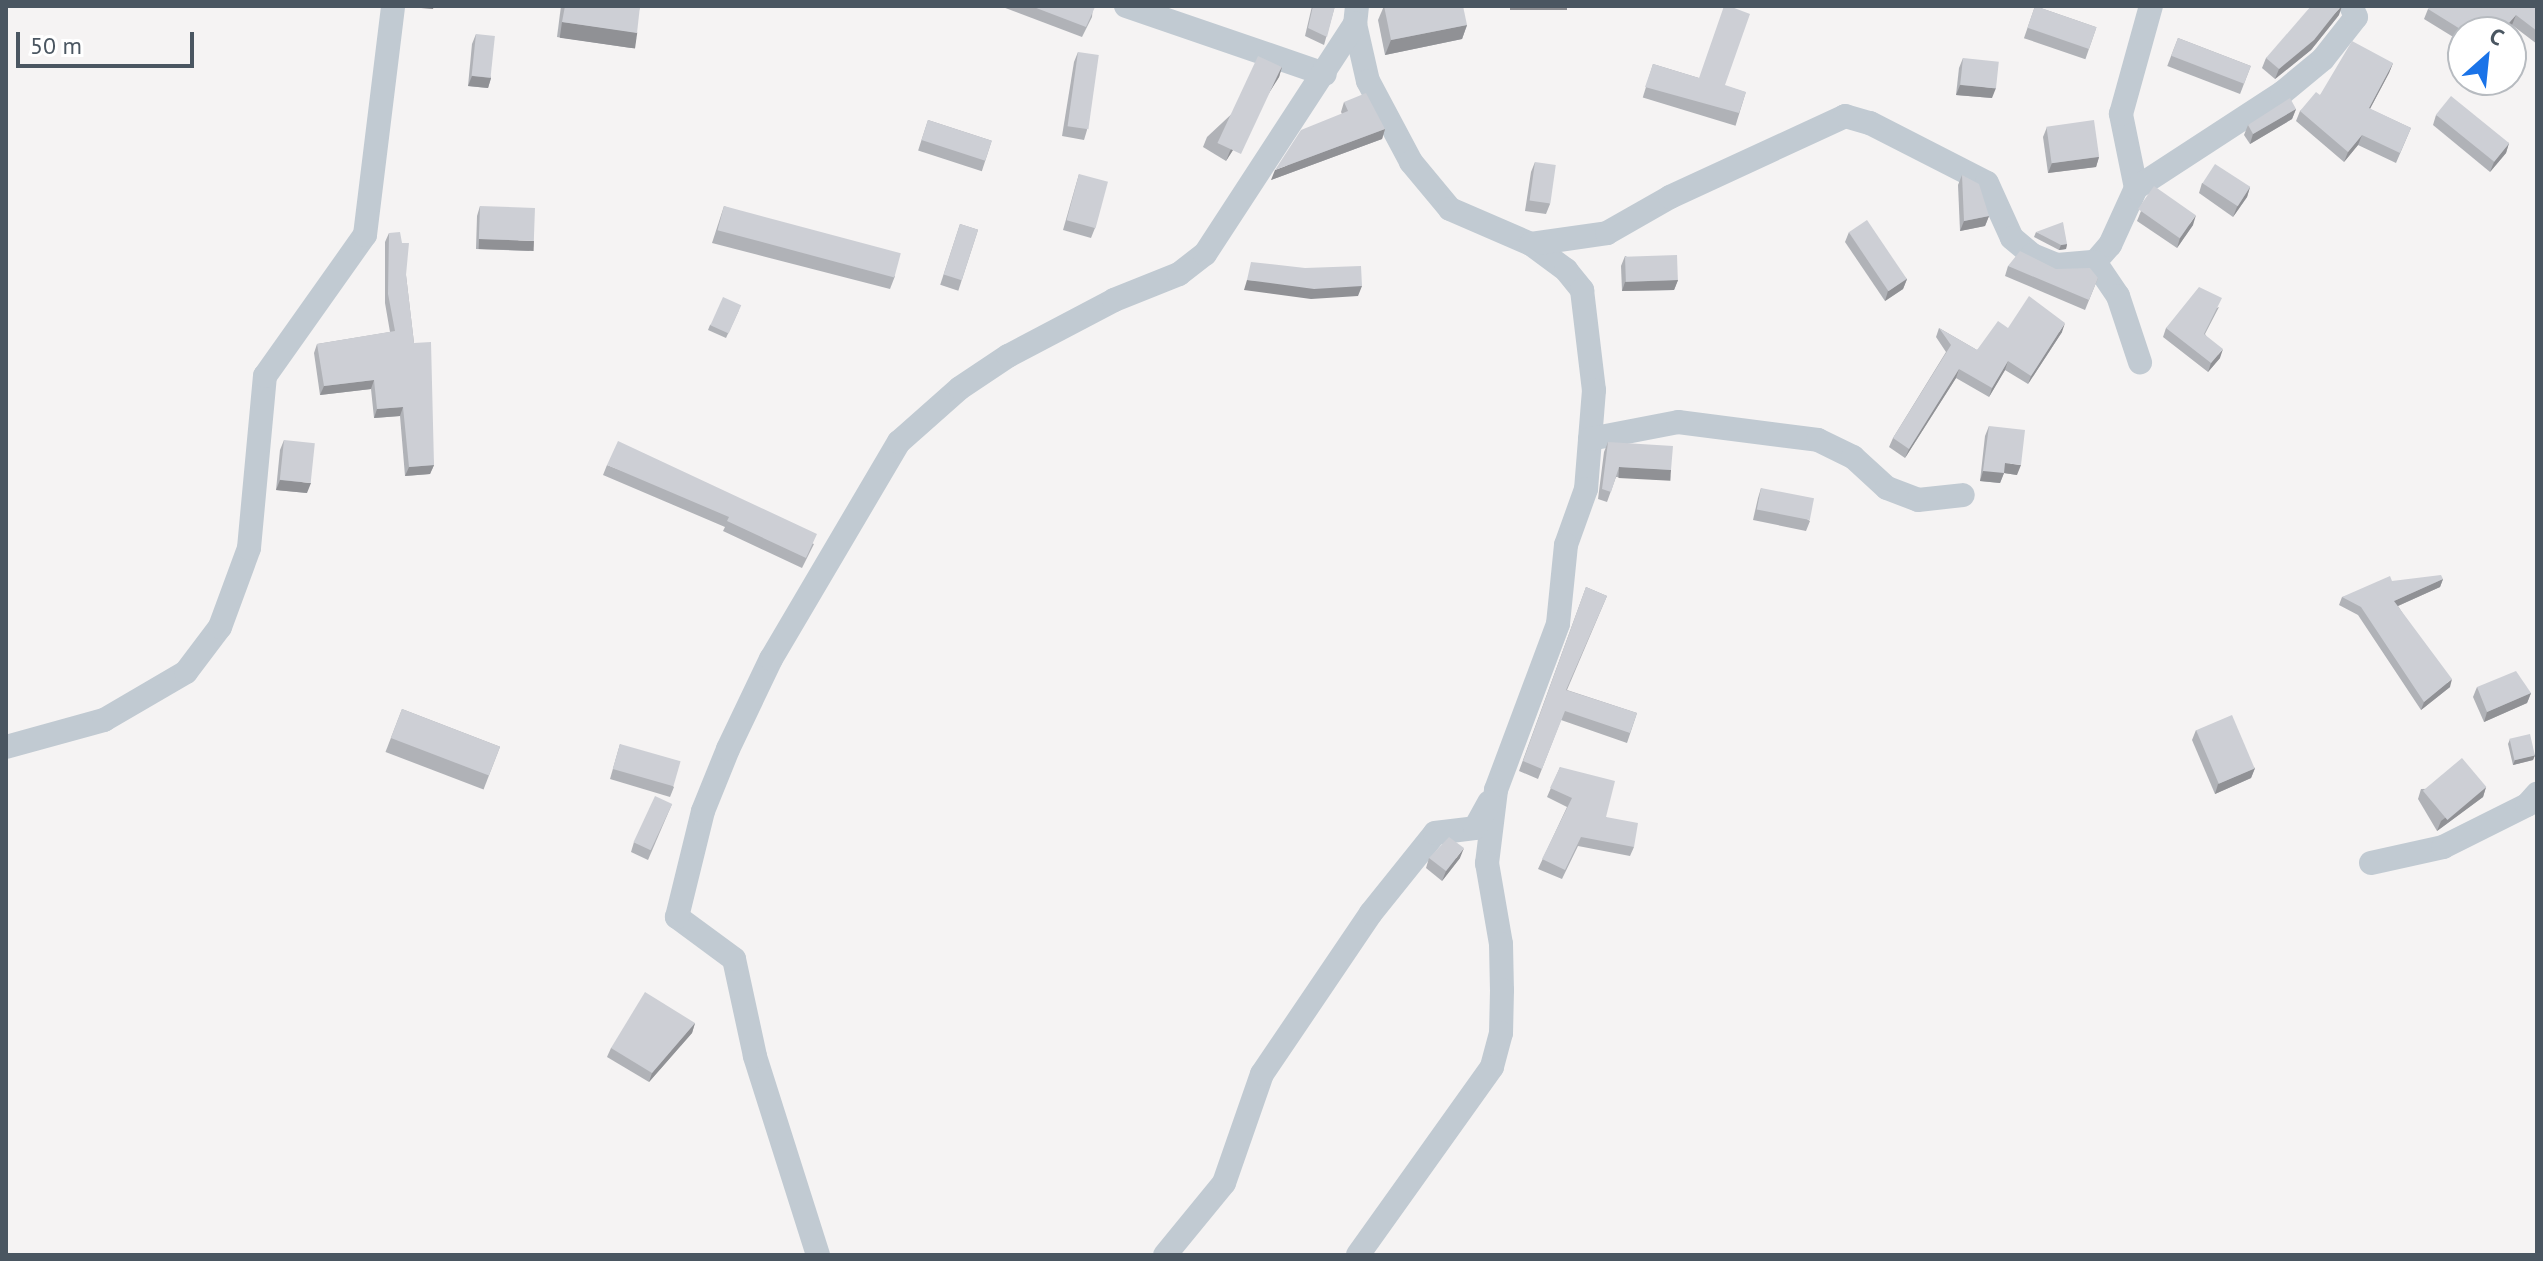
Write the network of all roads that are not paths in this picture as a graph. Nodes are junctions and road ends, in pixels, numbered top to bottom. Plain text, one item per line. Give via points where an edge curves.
1 (393, 6) edge
2 (1126, 6) edge
3 (2151, 6) edge
4 (2351, 6) edge
5 (1356, 15) edge
6 (1325, 74) junction
7 (2136, 188) junction
8 (1531, 244) junction
9 (2095, 262) junction
10 (2140, 362) dead end
11 (1590, 439) junction
12 (1963, 495) dead end
13 (6, 747) edge
14 (1496, 790) junction
15 (2537, 794) edge
16 (2371, 863) dead end
17 (818, 1255) edge
18 (1165, 1255) edge
19 (1358, 1255) edge

1 - 13 street via 365,235 265,376 249,548 220,627 186,672 104,720
2 - 6 street
3 - 7 street via 2121,114
4 - 7 street via 2356,17 2323,59 2282,93
5 - 6 street
5 - 8 street via 1368,81 1411,162 1450,209
6 - 17 street via 1290,118 1205,254 1179,274 1114,300 1008,356 960,388 899,442 771,659 728,749 703,811 677,917 734,959 755,1056
7 - 9 street via 2110,245
8 - 9 street via 1607,233 1670,197 1845,116 1953,162 1987,183 2012,238 2032,255 2057,265
8 - 11 street via 1566,270 1582,290 1594,390
9 - 10 street via 2118,296
11 - 12 street via 1678,422 1818,440 1853,457 1887,488 1918,500
11 - 14 street via 1586,489 1566,545 1558,624
14 - 18 street via 1475,828 1435,833 1371,913 1262,1074 1224,1183
14 - 19 street via 1487,863 1501,944 1502,1004 1492,1067
15 - 16 street via 2527,805 2443,847

